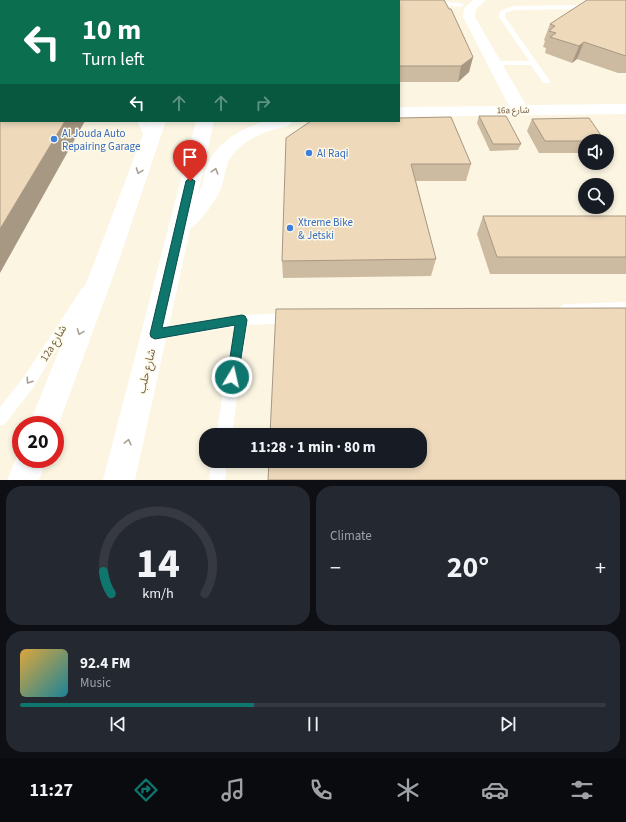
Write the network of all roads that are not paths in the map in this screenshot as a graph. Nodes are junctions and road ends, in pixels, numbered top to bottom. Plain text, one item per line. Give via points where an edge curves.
1 (480, 0) edge
2 (462, 2) edge
3 (426, 3) edge
4 (595, 7) edge
5 (471, 22) junction
6 (534, 62) junction
7 (494, 63) junction
8 (546, 81) dead end
9 (626, 109) edge
10 (520, 110) junction
11 (400, 112) edge
12 (205, 122) edge
13 (281, 122) edge
14 (149, 127) edge
15 (179, 226) junction
16 (105, 266) junction
17 (626, 307) edge
18 (555, 309) edge
19 (304, 317) edge
20 (242, 320) junction
21 (155, 334) junction
22 (47, 416) edge
23 (0, 419) edge
24 (225, 428) edge
25 (28, 468) edge
26 (219, 468) edge
27 (23, 480) edge
28 (118, 480) edge
29 (216, 480) edge

1 - 5 street via 468,12
2 - 3 lane
2 - 5 street via 463,13
4 - 6 lane via 513,8 502,12 502,17
5 - 7 street
6 - 7 lane
6 - 8 lane
7 - 10 street
9 - 10 street, 16a شارع
10 - 11 street, 16a شارع
12 - 15 street, شارع حلب
15 -> 13 street via 206,198 212,186 217,164 231,146 261,127
14 -> 16 street
15 - 21 street, شارع حلب
16 -> 22 street
16 -> 23 lane, 12a شارع via 68,318 28,383
17 - 18 lane
19 - 20 lane
20 - 21 lane
20 - 24 lane
28 -> 21 street, شارع حلب
25 - 27 street
26 - 29 lane

